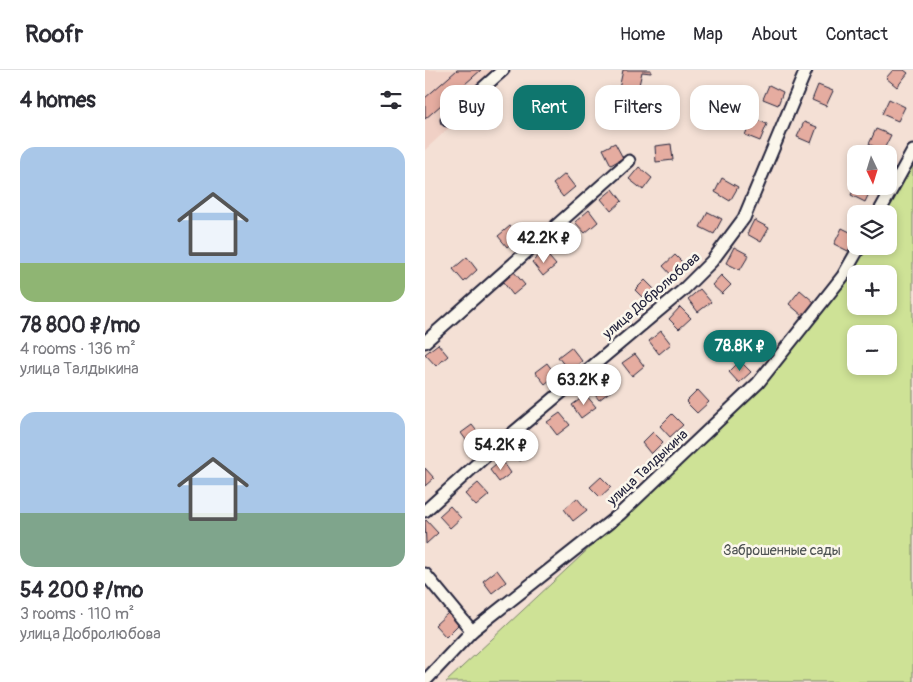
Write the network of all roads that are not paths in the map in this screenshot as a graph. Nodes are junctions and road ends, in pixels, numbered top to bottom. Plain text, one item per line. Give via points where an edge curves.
1 (503, 70) edge
2 (806, 70) edge
3 (486, 85) edge
4 (913, 151) edge
5 (629, 161) dead end
6 (883, 205) edge
7 (855, 255) edge
8 (425, 342) edge
9 (425, 511) edge
10 (425, 574) edge
11 (472, 631) junction
12 (425, 681) edge

1 - 3 street
2 - 9 street, улица Добролюбова via 744,218 712,261 682,291
4 - 6 street
5 - 8 street
7 - 11 street, улица Талдыкина via 843,276 758,383 619,514
10 - 11 street
11 - 12 street, улица Талдыкина

